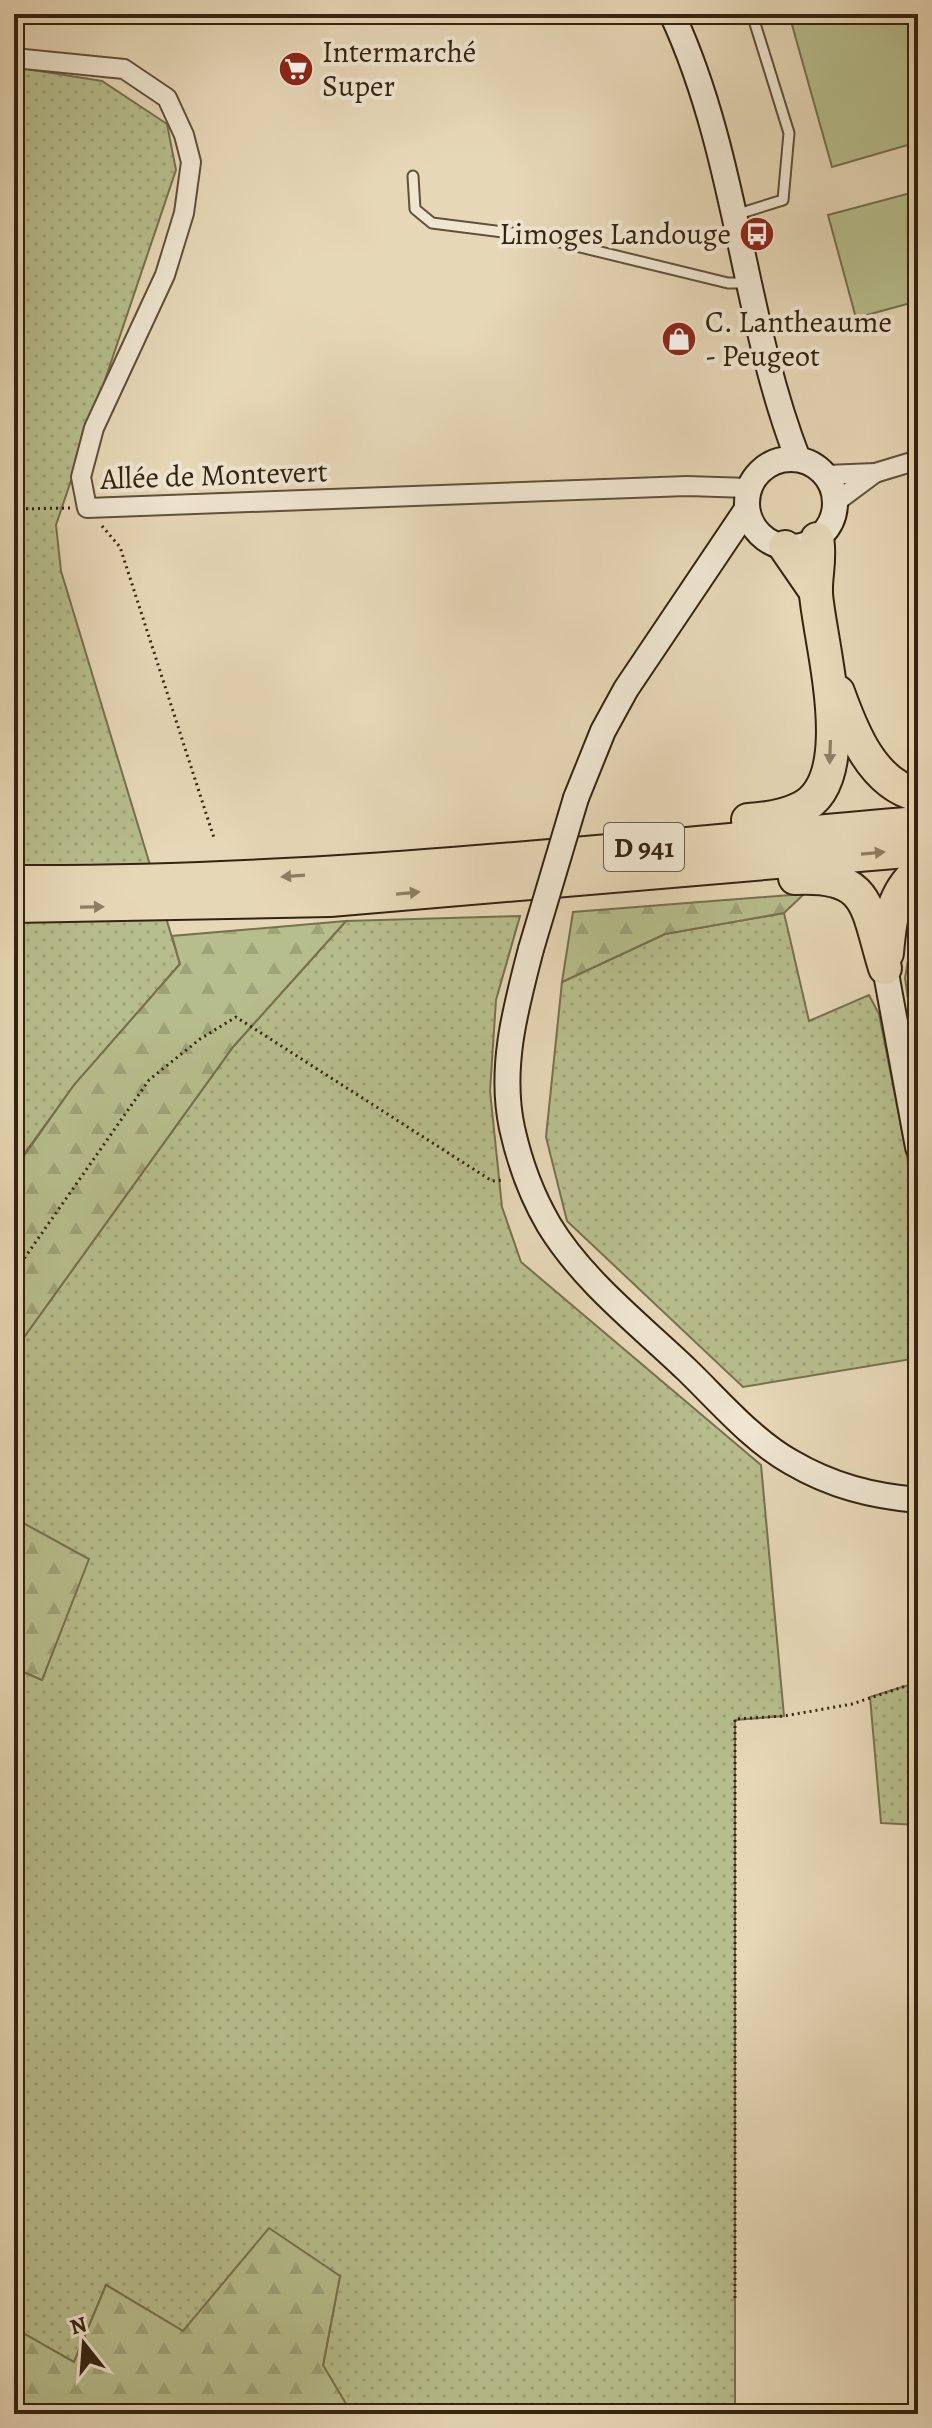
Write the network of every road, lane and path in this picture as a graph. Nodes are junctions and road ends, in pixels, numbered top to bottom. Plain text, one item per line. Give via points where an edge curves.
1 (672, 14) edge
2 (752, 14) edge
3 (14, 58) edge
4 (413, 176) dead end
5 (735, 215) junction
6 (751, 283) junction
7 (776, 403) junction
8 (798, 459) junction
9 (918, 460) edge
10 (766, 466) junction
11 (875, 473) junction
12 (826, 475) junction
13 (748, 498) junction
14 (836, 502) junction
15 (87, 508) junction
16 (14, 509) edge
17 (817, 539) junction
18 (725, 545) junction
19 (778, 545) junction
20 (816, 592) junction
21 (831, 674) junction
22 (918, 795) edge
23 (918, 823) edge
24 (214, 838) dead end
25 (918, 850) edge
26 (370, 871) junction
27 (918, 871) edge
28 (628, 874) junction
29 (14, 882) edge
30 (14, 906) edge
31 (885, 968) junction
32 (913, 1102) edge
33 (918, 1147) edge
34 (527, 1178) junction
35 (14, 1273) edge
36 (918, 1500) edge
37 (918, 1682) edge
38 (735, 2298) dead end

1 - 5 main road via 690,52
2 - 5 lane via 789,133 783,200
3 - 15 street, Allée de Montevert via 124,69 167,98 191,162 184,213 165,275 94,428 81,477
4 - 6 lane via 415,209 432,223 535,236 728,283
5 - 6 main road
6 - 7 main road
7 - 8 main road
7 - 10 main road
8 - 10 main road
8 - 12 main road
9 - 11 street
10 - 13 main road
11 - 12 street
11 - 14 street
12 - 14 main road
13 - 15 street, Allée de Montevert via 687,486
13 - 18 main road
13 - 19 main road via 755,530
14 - 17 main road via 829,526
15 - 16 path
15 - 24 path via 120,547
17 - 19 main road via 800,547
17 - 20 highway
18 - 19 main road
18 - 34 main road, bridge via 708,562 626,689 576,798 510,1028 512,1127
19 - 20 highway
20 - 21 highway
21 - 22 highway via 852,731 870,761
21 -> 26 highway via 826,784 804,808 771,818 477,847
23 - 26 highway, D 941
28 -> 25 highway, D 941
26 -> 29 highway, D 941
27 - 31 highway via 902,885 891,908
30 -> 28 highway, D 941 via 330,900
28 - 31 highway via 693,885 836,879 852,885 865,903
31 - 32 main road
32 - 33 main road
34 - 35 path via 492,1181 236,1017 149,1080
34 - 36 main road via 549,1225 578,1265 787,1460 852,1490
37 - 38 path via 852,1704 735,1719

